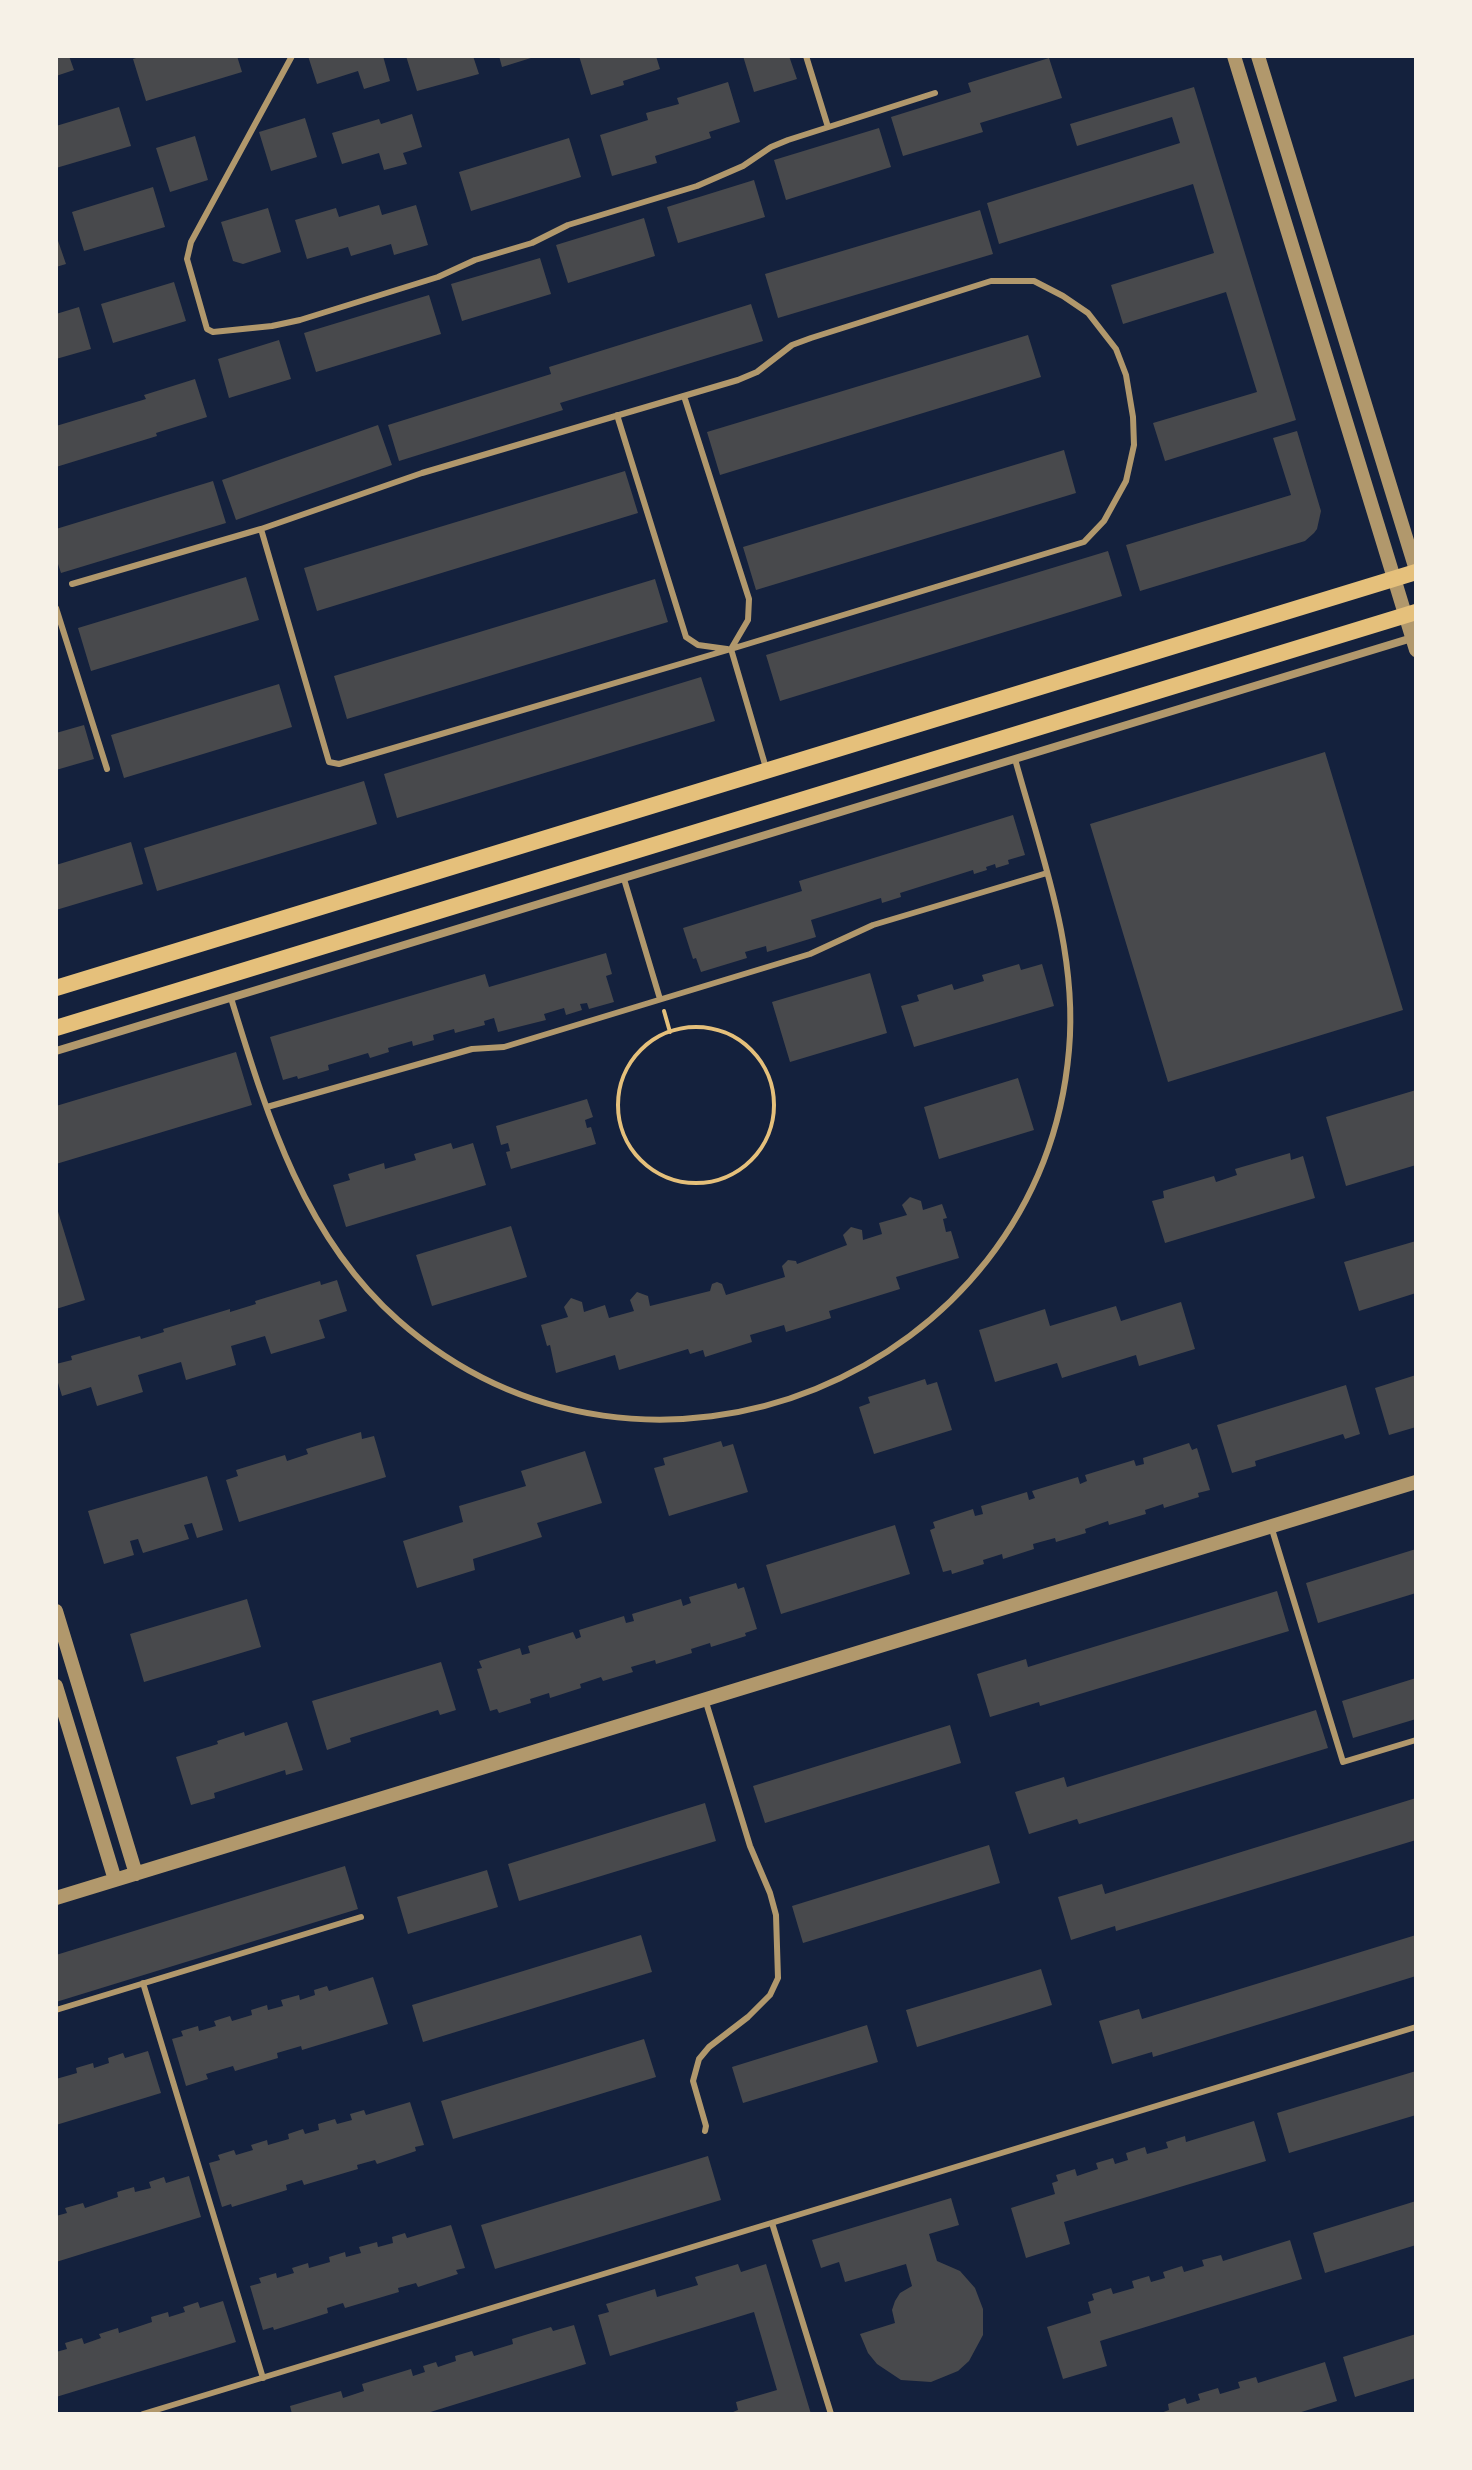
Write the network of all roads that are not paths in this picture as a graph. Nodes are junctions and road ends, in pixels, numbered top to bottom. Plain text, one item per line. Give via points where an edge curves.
1 (292, 56) edge
2 (806, 56) edge
3 (1234, 56) edge
4 (1258, 56) edge
5 (935, 93) dead end
6 (828, 127) junction
7 (684, 396) junction
8 (617, 415) junction
9 (261, 529) junction
10 (1416, 571) edge
11 (1394, 579) junction
12 (72, 584) dead end
13 (56, 608) edge
14 (1411, 614) edge
15 (1414, 644) edge
16 (731, 649) junction
17 (1015, 759) junction
18 (107, 769) dead end
19 (767, 771) junction
20 (1047, 873) junction
21 (624, 879) junction
22 (56, 988) edge
23 (231, 998) junction
24 (660, 999) junction
25 (56, 1028) edge
26 (56, 1051) edge
27 (267, 1107) junction
28 (1416, 1482) edge
29 (1271, 1526) junction
30 (56, 1611) edge
31 (56, 1686) edge
32 (705, 1699) junction
33 (1416, 1740) edge
34 (136, 1874) junction
35 (115, 1880) junction
36 (56, 1898) edge
37 (361, 1917) dead end
38 (143, 1983) junction
39 (56, 2010) edge
40 (1416, 2027) edge
41 (705, 2131) dead end
42 (772, 2223) junction
43 (263, 2378) junction
44 (143, 2414) edge
45 (831, 2414) edge

1 - 6 lane via 191,242 187,259 207,329 213,332 300,320 438,277 568,225 697,186 771,147
2 - 6 lane
3 - 11 street
4 - 10 street
5 - 6 lane
7 - 8 lane
7 - 16 lane via 749,599 748,620
7 - 16 lane via 757,372 801,341 960,289 1010,280 1034,281 1088,313 1122,360 1130,396 1134,445 1126,481 1104,521 1084,542
8 - 9 lane via 422,473
8 - 16 lane via 686,637 698,645
9 - 12 lane
9 - 16 lane via 329,762 339,764
10 - 11 main road
11 - 14 street
11 - 19 main road
13 - 18 lane
14 - 15 street
14 - 25 main road
15 - 17 street
16 - 19 lane
17 - 20 lane
17 - 21 street
19 - 22 main road
20 - 24 lane via 873,925 810,954
20 - 27 lane via 1069,974 1069,1049 1056,1123 1029,1192 967,1285 921,1328 848,1376 779,1403 707,1417 621,1417 526,1395 460,1364 400,1321 349,1269 309,1208
21 - 23 street
21 - 24 lane
23 - 26 street
23 - 27 lane
24 - 27 lane via 504,1047 472,1049
28 - 29 street
29 - 32 street
29 - 33 lane via 1343,1762
30 - 34 street
31 - 35 street
32 - 34 street
32 - 41 lane via 776,1915 778,1978 770,1995 699,2059 693,2081
34 - 35 street
35 - 36 street
37 - 38 lane
38 - 39 lane
38 - 43 lane
40 - 42 lane
42 - 43 lane
42 - 45 lane
43 - 44 lane

